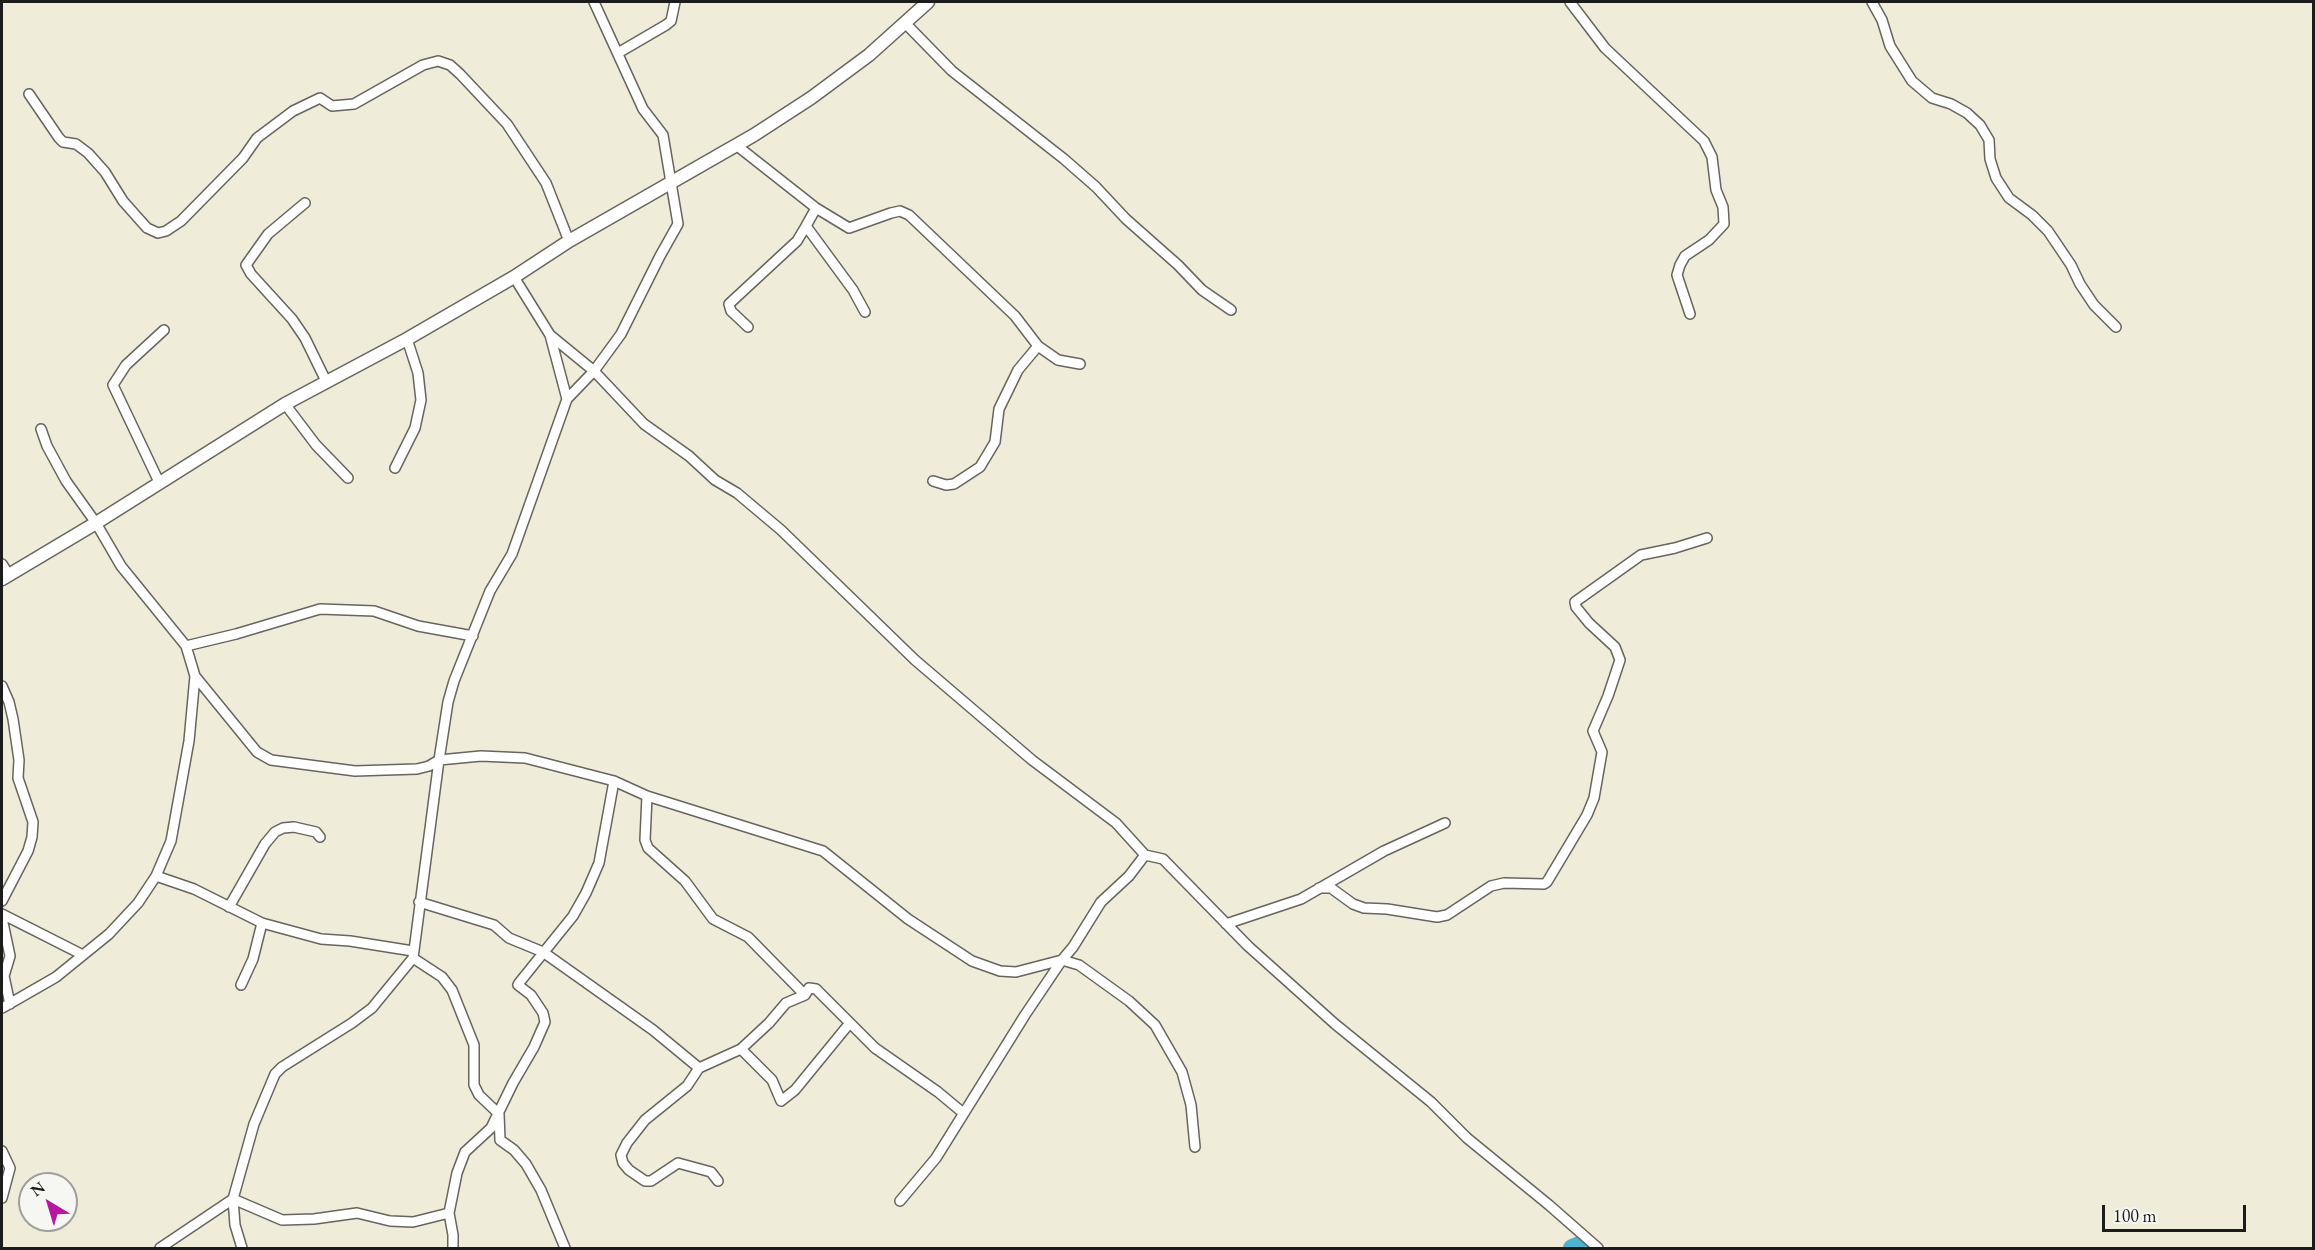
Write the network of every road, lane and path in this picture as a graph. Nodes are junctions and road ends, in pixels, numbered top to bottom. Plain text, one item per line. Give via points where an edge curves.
1 (594, 2) edge
2 (675, 2) edge
3 (928, 2) edge
4 (1570, 2) edge
5 (1872, 2) edge
6 (904, 23) junction
7 (618, 53) junction
8 (29, 94) dead end
9 (736, 146) junction
10 (672, 181) junction
11 (305, 203) dead end
12 (816, 208) junction
13 (806, 226) junction
14 (569, 241) junction
15 (514, 277) junction
16 (1231, 310) dead end
17 (865, 312) dead end
18 (1690, 314) dead end
19 (748, 327) dead end
20 (2116, 327) dead end
21 (164, 330) dead end
22 (550, 335) junction
23 (407, 339) junction
24 (1038, 346) junction
25 (1080, 364) dead end
26 (594, 371) junction
27 (326, 381) junction
28 (567, 399) junction
29 (285, 404) junction
30 (41, 429) dead end
31 (395, 468) dead end
32 (348, 478) dead end
33 (933, 481) dead end
34 (159, 482) junction
35 (96, 523) junction
36 (1707, 538) dead end
37 (2, 564) edge
38 (5, 577) edge
39 (473, 636) junction
40 (186, 646) junction
41 (195, 676) junction
42 (2, 686) edge
43 (438, 760) junction
44 (615, 781) junction
45 (647, 796) junction
46 (1445, 823) dead end
47 (320, 837) dead end
48 (1145, 855) junction
49 (156, 876) junction
50 (1319, 888) junction
51 (2, 901) edge
52 (419, 902) junction
53 (229, 907) junction
54 (2, 914) edge
55 (2, 918) edge
56 (262, 923) junction
57 (1226, 924) junction
58 (543, 952) junction
59 (81, 954) junction
60 (413, 955) junction
61 (1062, 960) junction
62 (3, 976) edge
63 (241, 985) dead end
64 (805, 995) junction
65 (6, 1006) edge
66 (849, 1024) junction
67 (741, 1049) junction
68 (699, 1068) junction
69 (962, 1112) junction
70 (499, 1114) junction
71 (1195, 1147) dead end
72 (2, 1151) edge
73 (718, 1181) dead end
74 (2, 1198) edge
75 (233, 1200) junction
76 (900, 1201) dead end
77 (449, 1213) junction
78 (160, 1248) edge
79 (242, 1248) edge
80 (453, 1248) edge
81 (565, 1248) edge
82 (1598, 1248) edge

1 - 7 street
2 - 7 street via 666,26
3 - 6 street
4 - 18 street via 1605,48 1704,141 1712,157 1724,224 1685,256 1680,265 1677,275
5 - 20 street via 1906,73 1932,98 1951,104 1980,125 1989,140 1996,178 2009,198 2048,231 2094,305
6 - 9 street via 811,98
6 - 16 street via 952,71 1072,166 1202,290
7 - 10 street via 644,109 663,135
8 - 14 street via 59,138 88,153 123,201 147,228 158,233 181,221 243,158 257,138 293,111 320,98 332,106 354,104 423,65 438,61 455,69 507,124 546,183
9 - 10 street
9 - 12 street
10 - 14 street
10 - 26 street via 678,224 621,334
11 - 27 street via 268,234 246,265 292,319
12 - 13 street
12 - 24 street via 849,228 900,211 909,215 1015,316
13 - 17 street
13 - 19 street via 797,240 729,304
14 - 15 street
15 - 22 street
15 - 23 street
21 - 34 street via 126,365 113,385
22 - 26 street
22 - 28 street
23 - 27 street
23 - 31 street via 418,373 421,400 415,428
24 - 25 street via 1058,360
24 - 33 street via 1018,370 999,410 995,442 980,467 954,484
26 - 28 street
26 - 48 street via 644,424 781,530 915,660 1032,760 1116,823
27 - 29 street
28 - 39 street via 512,554 490,591
29 - 32 street
29 - 34 street
30 - 35 street via 66,481
34 - 35 street
35 - 38 street
35 - 40 street via 121,566
36 - 50 street via 1641,555 1575,602 1589,623 1615,647 1620,660 1593,731 1602,752 1594,798 1547,882 1491,886 1447,915 1437,917 1364,908 1331,888
37 - 38 street
39 - 40 street via 418,626 374,612 320,609
39 - 43 street via 448,702
40 - 41 street
41 - 43 street via 257,752 271,760 355,771 417,769
41 - 49 street via 189,741 171,841
42 - 51 street via 13,720 18,778 33,822 28,851
43 - 44 street via 481,756 525,758
43 - 52 street
44 - 45 street
44 - 58 street via 599,863 573,916
45 - 61 street via 823,851 908,919 972,961 1016,972
45 - 64 street via 648,848 685,881 713,919 748,937
46 - 50 street via 1384,850
47 - 53 street via 316,832 294,827 275,832
48 - 57 street via 1163,859
48 - 61 street via 1101,902
49 - 53 street
49 - 59 street via 118,926
50 - 57 street via 1301,900
52 - 58 street via 494,925 509,938
52 - 60 street
53 - 56 street
54 - 59 street
55 - 62 street via 10,956
56 - 60 street via 321,939
56 - 63 street via 253,959
57 - 82 street via 1335,1024
58 - 68 street via 653,1030
58 - 70 street via 518,985 531,995 545,1022
59 - 65 street via 56,977
60 - 70 street via 452,990 474,1045 474,1084
60 - 75 street via 372,1008 275,1074 254,1124
61 - 69 street
61 - 71 street via 1079,964 1155,1025 1182,1072 1191,1105
62 - 65 street
64 - 66 street via 809,988 816,989
64 - 67 street via 786,1003
66 - 67 street via 782,1101 772,1080
66 - 69 street
67 - 68 street
68 - 73 street via 687,1086 645,1120 621,1155 628,1170 645,1181 678,1163 711,1172
69 - 76 street via 936,1158
70 - 77 street via 491,1128 465,1152
70 - 81 street via 500,1140 526,1164
72 - 74 street via 10,1168
75 - 77 street via 282,1220 357,1213 413,1222
75 - 78 street
75 - 79 street
77 - 80 street

